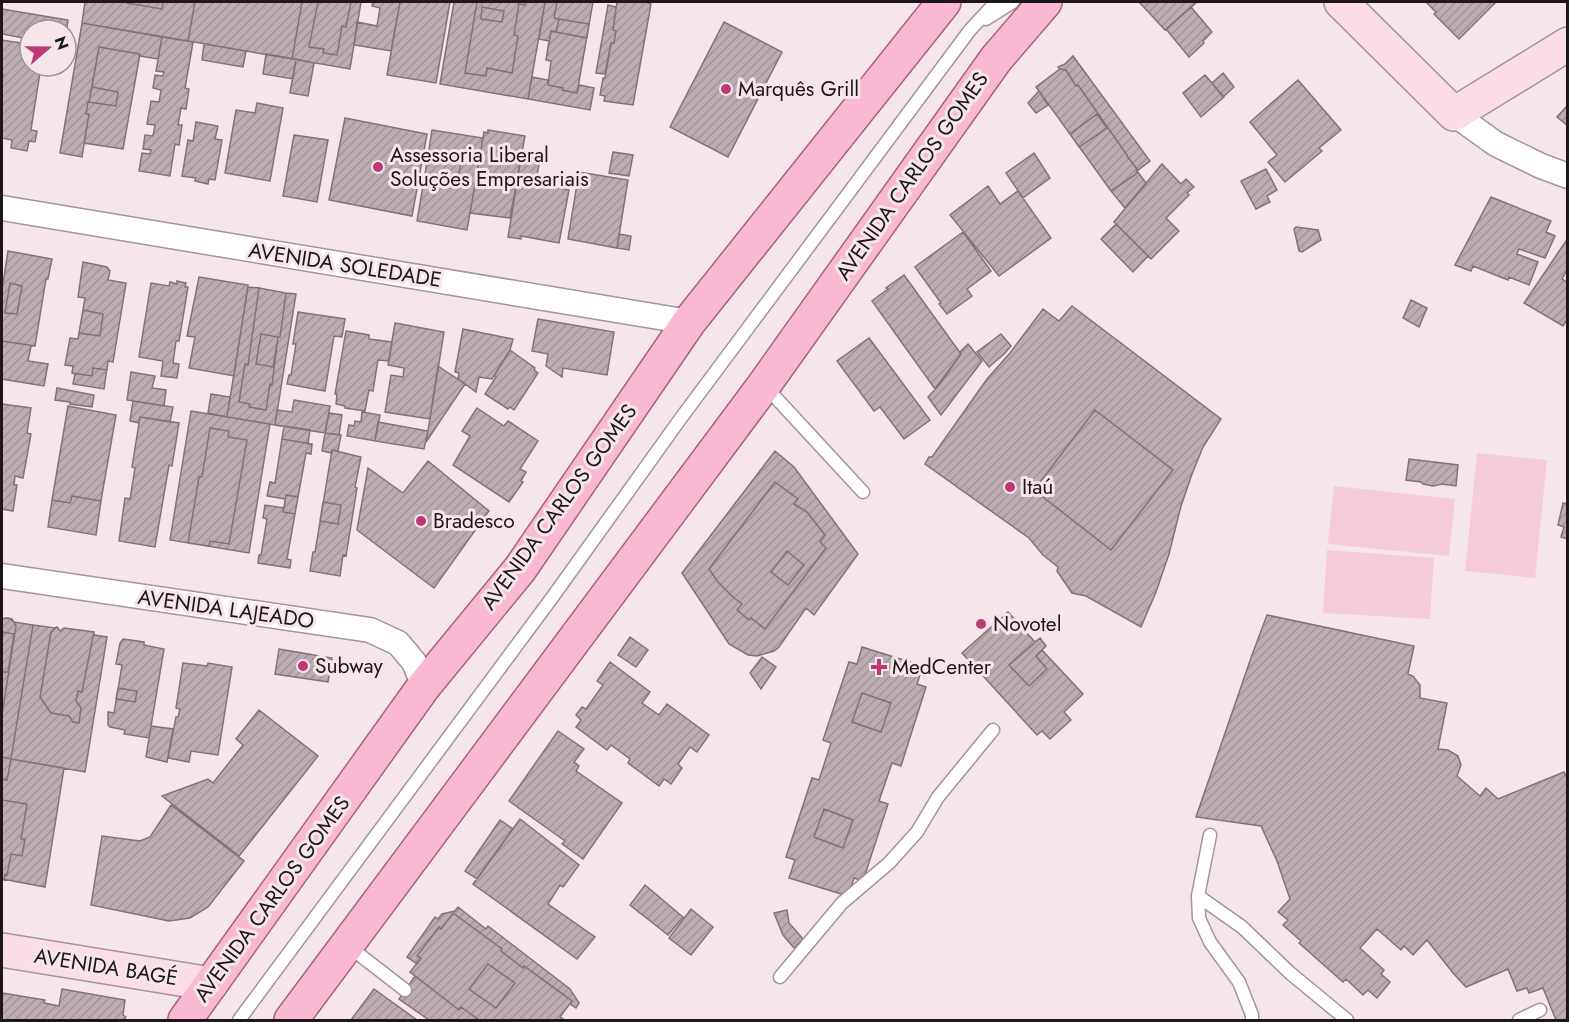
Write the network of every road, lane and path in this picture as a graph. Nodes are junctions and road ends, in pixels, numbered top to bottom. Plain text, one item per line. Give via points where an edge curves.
1 (945, 2) edge
2 (996, 2) edge
3 (1013, 2) edge
4 (1045, 2) edge
5 (1341, 2) edge
6 (970, 30) junction
7 (1568, 44) edge
8 (1454, 114) junction
9 (1568, 176) edge
10 (2, 208) edge
11 (689, 322) junction
12 (764, 385) junction
13 (863, 492) dead end
14 (2, 576) edge
15 (424, 686) junction
16 (993, 730) dead end
17 (1210, 835) dead end
18 (1198, 896) junction
19 (347, 945) junction
20 (2, 950) edge
21 (780, 976) dead end
22 (211, 984) junction
23 (405, 990) dead end
24 (1540, 1010) dead end
25 (185, 1020) edge
26 (239, 1020) edge
27 (291, 1020) edge
28 (1252, 1020) edge
29 (1347, 1020) edge
30 (1519, 1020) edge

1 - 11 main road, AVENIDA CARLOS GOMES
2 - 6 lane
3 - 6 lane
4 - 12 main road, AVENIDA CARLOS GOMES via 996,59
5 - 8 street
6 - 26 lane
7 - 8 street
8 - 9 street via 1496,144
10 - 11 street, AVENIDA SOLEDADE
11 - 15 main road, AVENIDA CARLOS GOMES via 520,569
12 - 13 lane
12 - 19 main road, AVENIDA CARLOS GOMES
14 - 15 street, AVENIDA LAJEADO via 370,630 398,643 414,662
15 - 22 main road, AVENIDA CARLOS GOMES
16 - 21 lane via 938,797 917,832 889,863 842,903
17 - 18 lane
18 - 28 lane via 1199,918 1210,942 1239,982
18 - 29 lane via 1242,927 1290,974
19 - 23 lane
19 - 27 main road, AVENIDA CARLOS GOMES
20 - 22 street, AVENIDA BAGÉ
22 - 25 main road, AVENIDA CARLOS GOMES
24 - 30 lane

